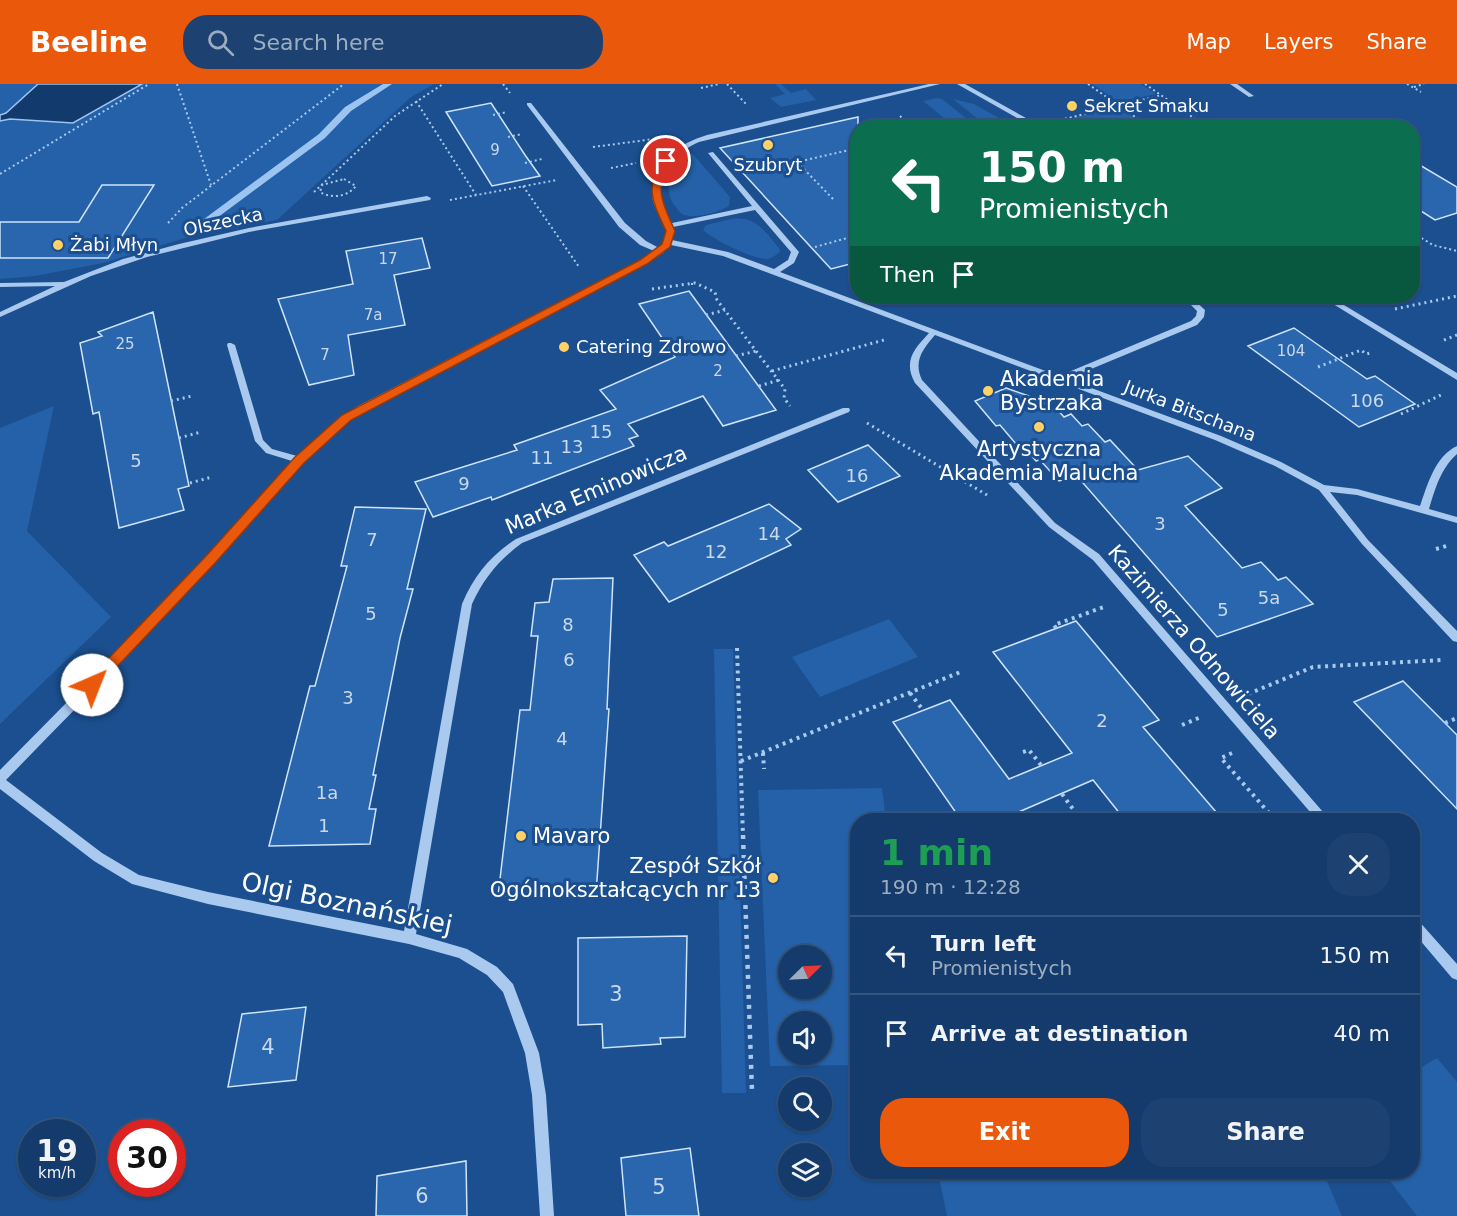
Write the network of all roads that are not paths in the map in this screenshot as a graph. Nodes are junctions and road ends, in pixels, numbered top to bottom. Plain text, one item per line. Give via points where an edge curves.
1 (938, 84) edge
2 (960, 84) edge
3 (1233, 84) edge
4 (1251, 96) dead end
5 (529, 104) dead end
6 (1026, 120) edge
7 (711, 153) dead end
8 (427, 198) dead end
9 (758, 207) junction
10 (669, 226) junction
11 (669, 242) junction
12 (660, 251) junction
13 (775, 272) junction
14 (68, 284) junction
15 (0, 285) edge
16 (850, 300) edge
17 (857, 303) edge
18 (1194, 303) edge
19 (1335, 303) edge
20 (0, 315) edge
21 (934, 332) junction
22 (231, 345) dead end
23 (1457, 377) edge
24 (1059, 379) junction
25 (846, 410) road end
26 (1457, 449) edge
27 (299, 460) junction
28 (1322, 488) junction
29 (1424, 509) junction
30 (1457, 520) edge
31 (1457, 638) edge
32 (0, 780) edge
33 (1318, 813) edge
34 (1420, 931) edge
35 (409, 938) junction
36 (1457, 974) edge
37 (547, 1216) edge

1 - 10 street via 688,144 672,155 658,175 658,204
2 - 6 street
3 - 4 street
5 - 12 street via 622,225
7 - 9 street
8 - 14 street, Olszecka via 206,240 141,256
9 - 10 street
9 - 13 street via 795,252 791,261
10 - 11 street
11 - 12 street
11 - 13 street, Jurka Bitschana via 714,251
12 - 27 street via 361,408
13 - 16 street, Jurka Bitschana
14 - 15 street
14 - 20 street, Olszecka
17 - 21 street, Jurka Bitschana
18 - 24 street via 1201,310 1194,323
19 - 23 street
21 - 24 street, Jurka Bitschana
21 - 33 street, Kazimierza Odnowiciela via 914,360 912,371 918,381 1052,525 1096,557
22 - 27 street via 259,441 269,451
24 - 28 street, Jurka Bitschana via 1218,438
25 - 35 street, Marka Eminowicza via 519,541 491,560 467,604
26 - 29 street via 1437,472
27 - 32 street via 211,559
28 - 29 street via 1357,492
28 - 31 street via 1365,542
29 - 30 street
32 - 35 street, Olgi Boznańskiej via 98,857 136,880
34 - 36 street
35 - 37 street, Olgi Boznańskiej via 462,953 492,971 508,988 519,1011 536,1074

